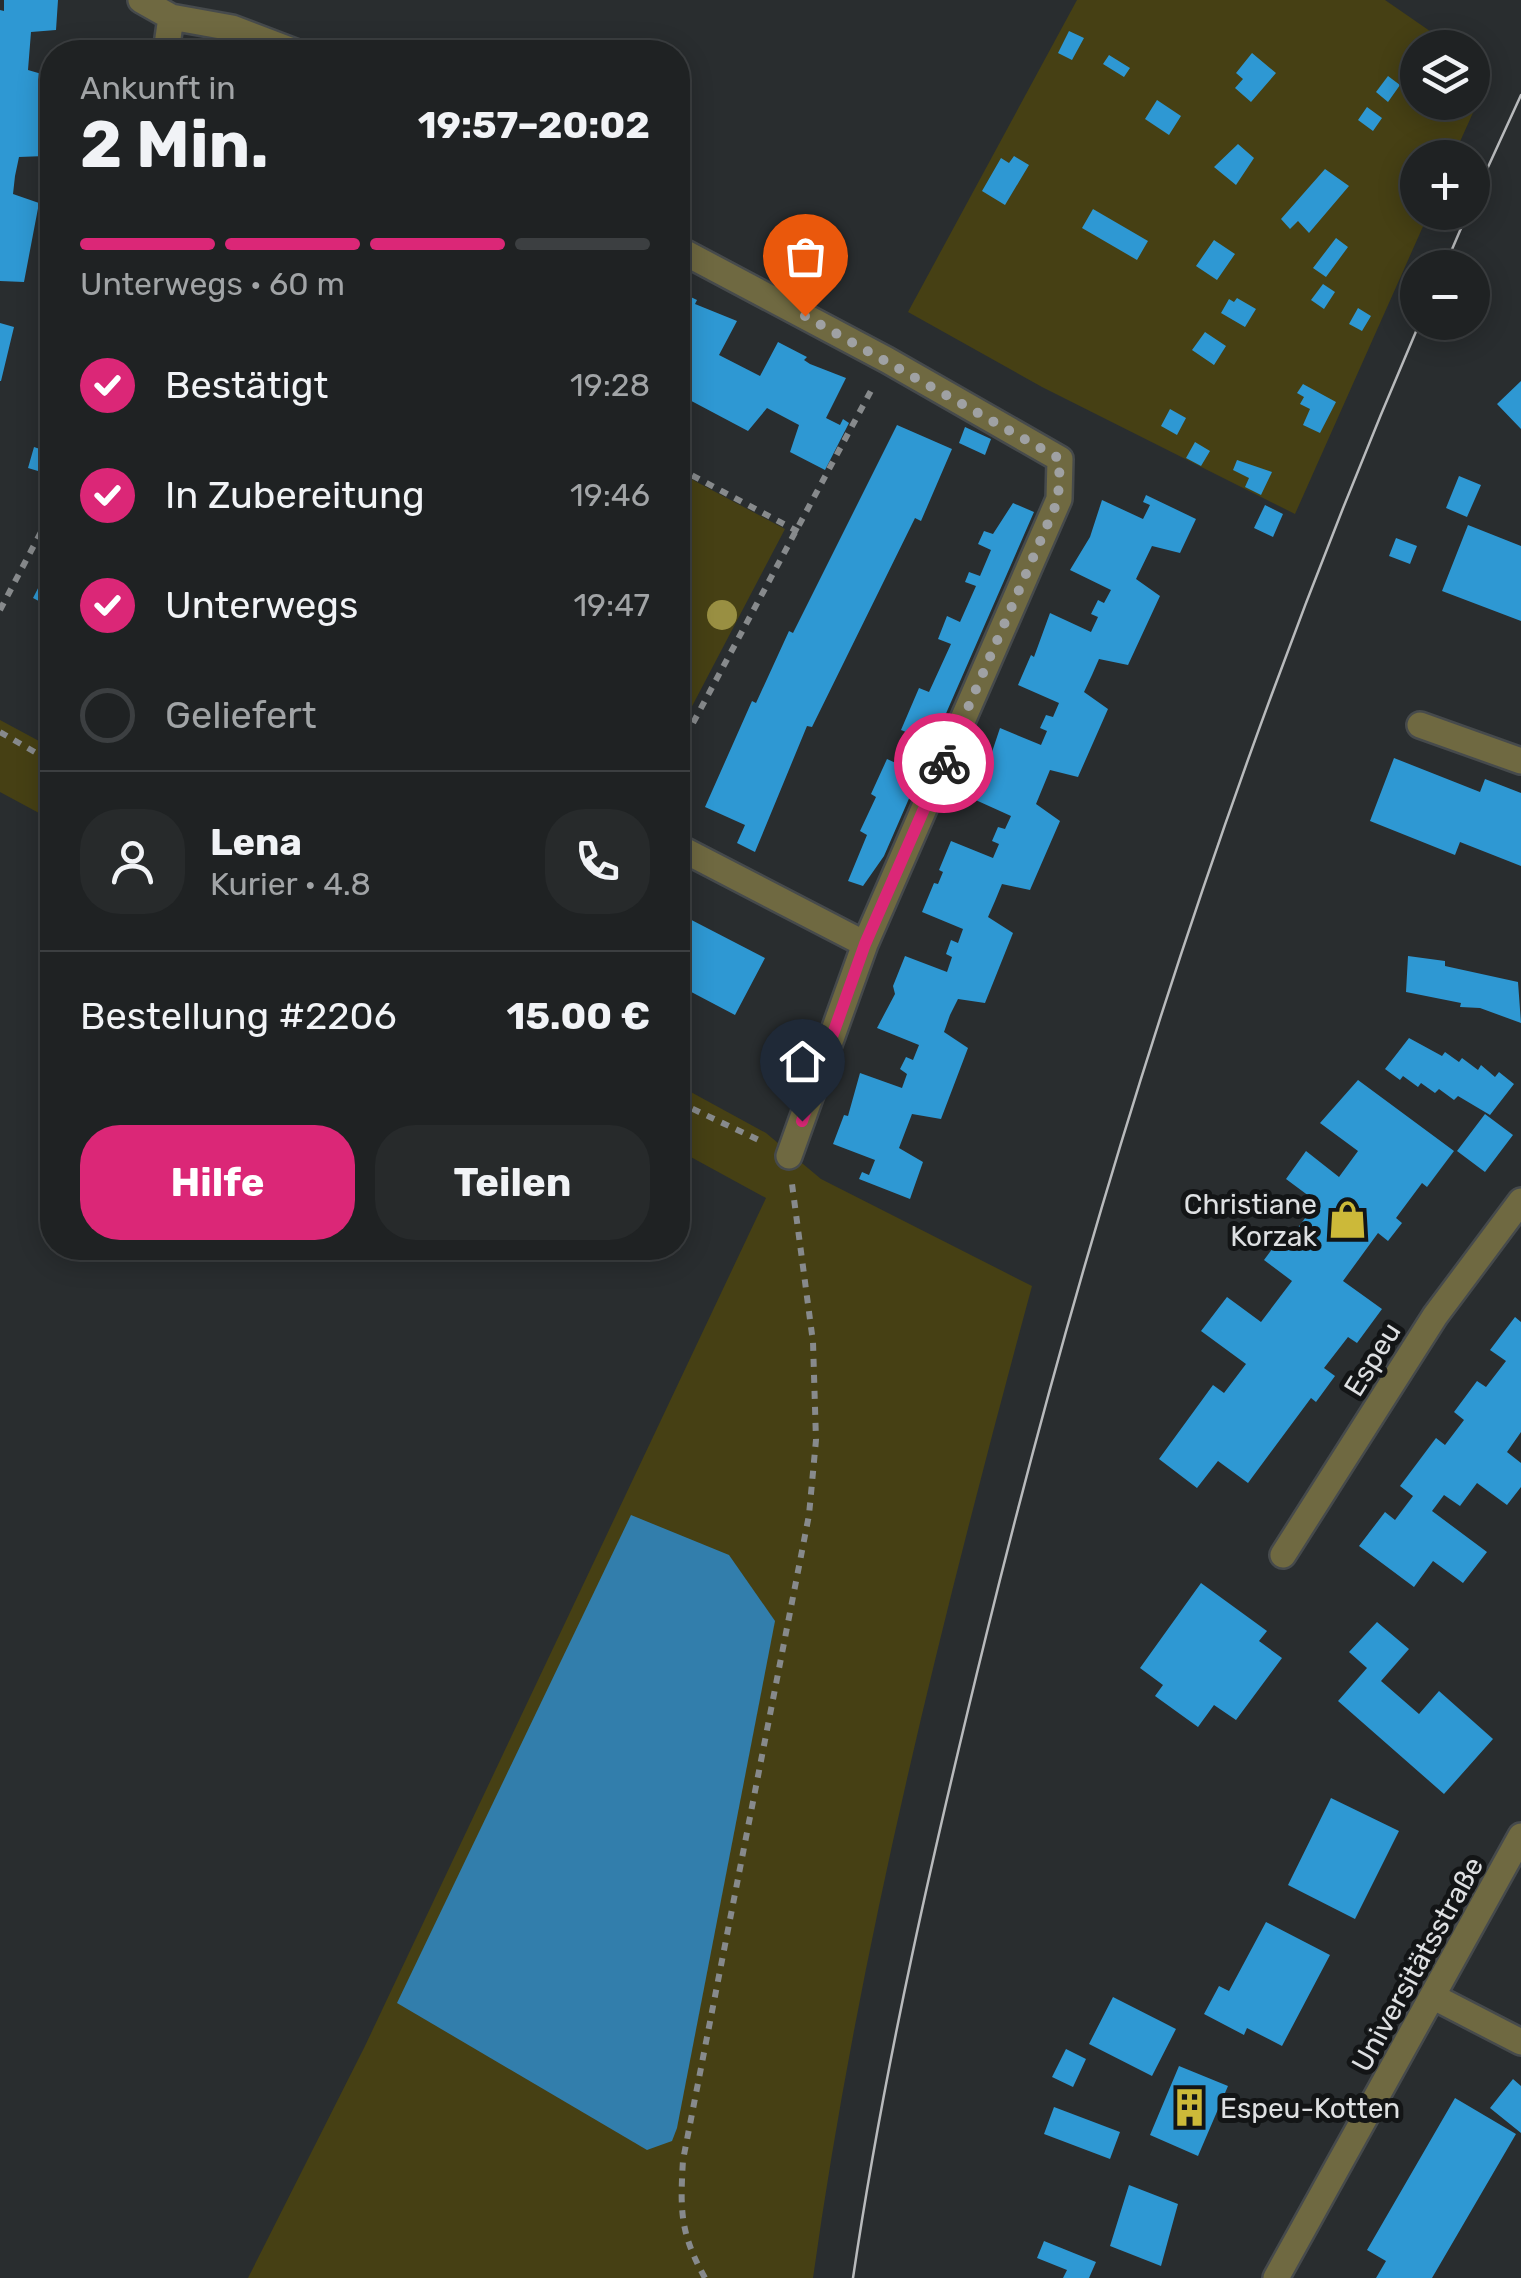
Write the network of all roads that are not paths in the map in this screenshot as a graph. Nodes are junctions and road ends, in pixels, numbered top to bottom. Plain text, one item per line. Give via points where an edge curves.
1 (141, 0) edge
2 (171, 16) junction
3 (168, 40) edge
4 (264, 40) edge
5 (690, 255) edge
6 (1420, 724) dead end
7 (1521, 761) edge
8 (690, 853) edge
9 (865, 944) junction
10 (789, 1156) road end
11 (1521, 1201) edge
12 (1283, 1555) dead end
13 (1521, 1836) edge
14 (1434, 1997) junction
15 (1521, 2042) edge
16 (1276, 2278) edge

1 - 2 street
2 - 3 street
2 - 4 street
5 - 9 street via 1060,459 1058,500
6 - 7 street
8 - 9 street
9 - 10 street
11 - 12 street, Espeu via 1435,1316
13 - 14 street, Universitätsstraße
14 - 15 street
14 - 16 street, Universitätsstraße

